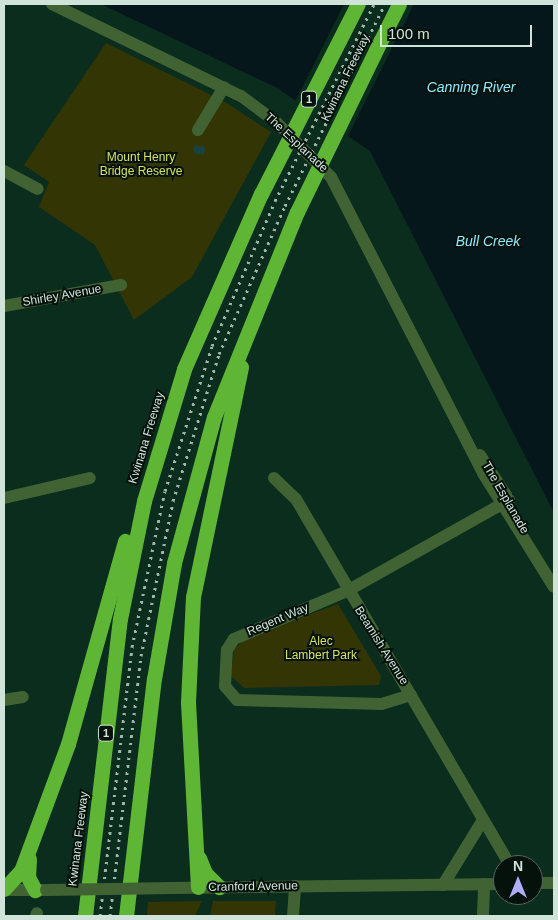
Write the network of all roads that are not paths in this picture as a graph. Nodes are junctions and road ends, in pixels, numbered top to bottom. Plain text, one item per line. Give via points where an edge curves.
1 (52, 4) edge
2 (358, 4) edge
3 (399, 4) edge
4 (224, 87) junction
5 (198, 130) dead end
6 (4, 171) edge
7 (38, 189) dead end
8 (258, 199) junction
9 (121, 285) dead end
10 (4, 306) edge
11 (251, 324) junction
12 (90, 478) dead end
13 (274, 478) dead end
14 (4, 498) edge
15 (506, 502) junction
16 (554, 587) edge
17 (347, 591) junction
18 (411, 695) junction
19 (23, 697) dead end
20 (4, 700) edge
21 (482, 820) junction
22 (31, 848) junction
23 (196, 848) junction
24 (504, 855) edge
25 (484, 884) junction
26 (493, 884) edge
27 (443, 885) junction
28 (295, 886) junction
29 (220, 887) junction
30 (198, 888) junction
31 (4, 889) edge
32 (41, 890) junction
33 (84, 916) edge
34 (126, 916) edge
35 (293, 916) edge
36 (483, 916) edge

1 - 4 street, The Esplanade
2 - 8 highway, Kwinana Freeway / 1, bridge
3 - 11 highway, Kwinana Freeway, bridge via 296,212
4 - 5 street
4 - 15 street, The Esplanade via 276,122 331,177 466,438 492,470
6 - 7 street
8 - 22 highway via 192,327 164,401 68,744
8 - 33 highway, Kwinana Freeway / 1 via 184,369 142,511 120,619
9 - 10 street, Shirley Avenue
11 - 23 highway via 193,597 188,702
11 - 34 highway, Kwinana Freeway via 214,417 174,563 154,679
12 - 14 street
13 - 17 street, Beamish Avenue via 296,498
15 - 16 street, The Esplanade
15 - 17 street, Regent Way
17 - 18 street, Beamish Avenue
17 - 18 street, Regent Way via 234,640 228,650 225,686 237,700 382,704
18 - 21 street, Beamish Avenue
19 - 20 street
21 - 24 street, Beamish Avenue
21 - 27 street
22 - 31 highway via 18,876
22 - 32 highway via 28,877
23 - 29 highway via 205,873
23 - 30 highway
25 - 26 street, Cranford Avenue
25 - 27 street, Cranford Avenue
25 - 36 street
27 - 28 street, Cranford Avenue
28 - 29 street, Cranford Avenue
28 - 35 street
29 - 30 street, Cranford Avenue
30 - 32 street, Cranford Avenue, bridge
31 - 32 street, Cranford Avenue

